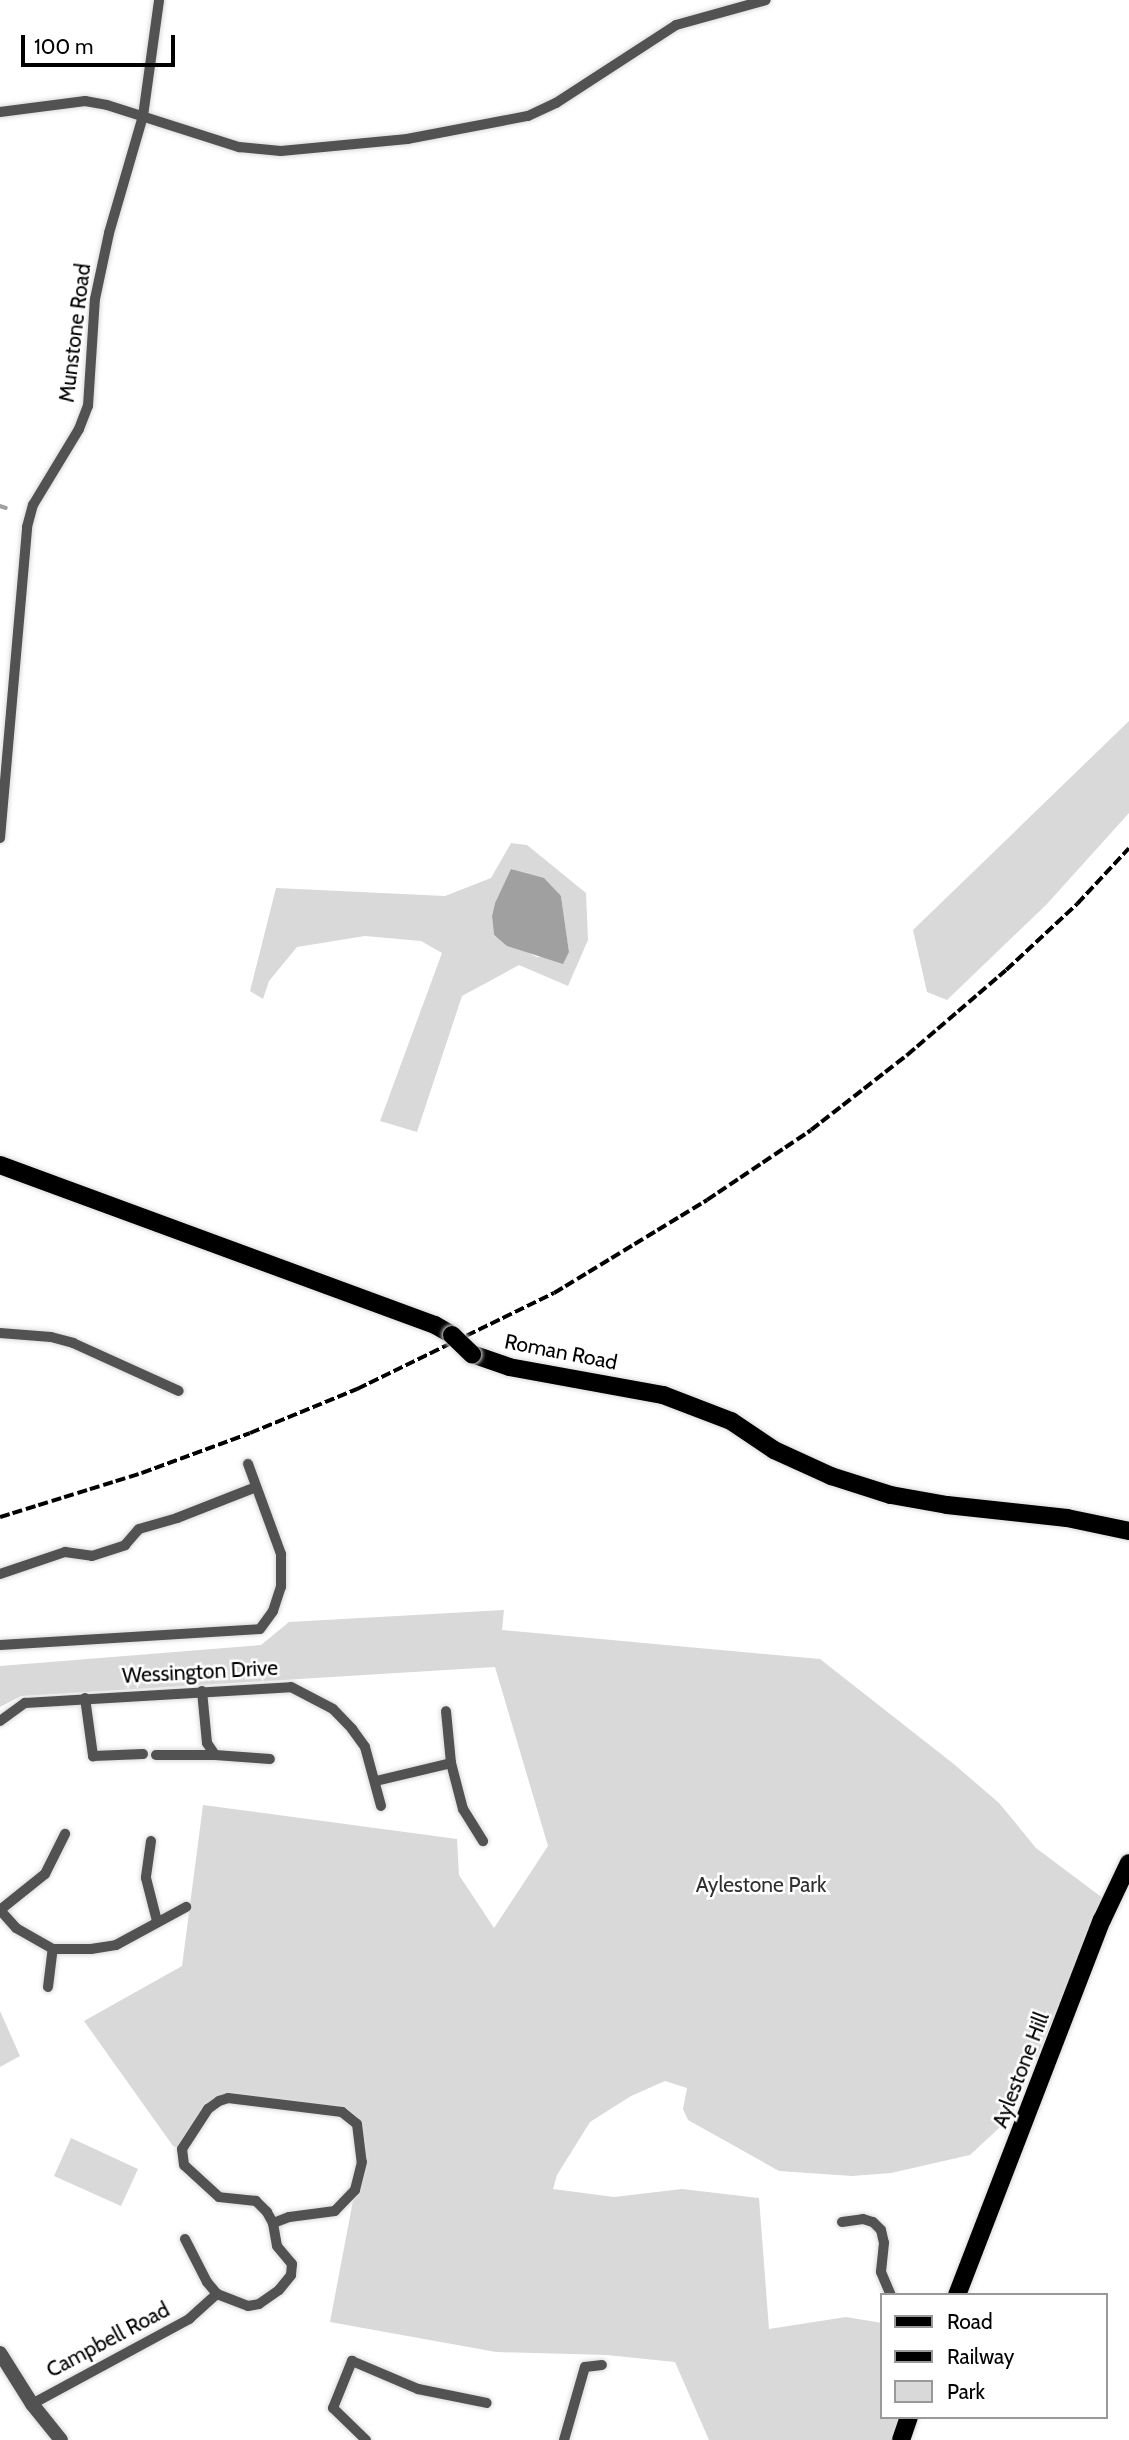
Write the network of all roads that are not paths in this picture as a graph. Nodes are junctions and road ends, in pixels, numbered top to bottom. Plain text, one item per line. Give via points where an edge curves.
1 (159, 0) edge
2 (766, 0) edge
3 (0, 112) edge
4 (143, 116) junction
5 (0, 838) edge
6 (0, 1165) edge
7 (0, 1333) edge
8 (178, 1391) dead end
9 (248, 1464) dead end
10 (256, 1487) junction
11 (1129, 1531) edge
12 (0, 1574) edge
13 (0, 1645) edge
14 (202, 1691) junction
15 (85, 1698) junction
16 (446, 1711) dead end
17 (0, 1721) edge
18 (143, 1754) dead end
19 (156, 1755) dead end
20 (215, 1755) junction
21 (270, 1759) dead end
22 (451, 1763) junction
23 (376, 1781) junction
24 (381, 1806) dead end
25 (65, 1834) dead end
26 (151, 1841) dead end
27 (482, 1841) dead end
28 (1129, 1863) edge
29 (186, 1907) dead end
30 (0, 1910) edge
31 (157, 1922) junction
32 (52, 1949) junction
33 (48, 1987) dead end
34 (842, 2222) dead end
35 (273, 2223) junction
36 (185, 2239) dead end
37 (890, 2293) edge
38 (958, 2293) edge
39 (217, 2294) junction
40 (0, 2353) edge
41 (602, 2365) dead end
42 (486, 2403) dead end
43 (32, 2404) junction
44 (908, 2419) edge
45 (61, 2440) edge
46 (366, 2440) edge
47 (564, 2440) edge
48 (901, 2440) edge

1 - 4 street, Munstone Road
2 - 4 street via 688,19 543,110 505,122 394,141 281,151 239,147
3 - 4 street via 85,101
4 - 5 street, Munstone Road via 108,233 95,299 88,406 33,505 27,527
6 - 11 main road, Roman Road, bridge via 435,1325 472,1354 509,1367 663,1395 731,1421 774,1450 831,1476 891,1495 1067,1518
7 - 8 street via 73,1343
9 - 10 street
10 - 12 street via 139,1529 125,1545 92,1556 65,1552
10 - 13 street via 281,1554 281,1587 273,1611 260,1629
14 - 15 street, Wessington Drive
14 - 20 street via 207,1743
14 - 23 street, Wessington Drive via 291,1687 313,1696 352,1728 365,1748
15 - 17 street, Wessington Drive via 25,1703
15 - 18 street via 93,1756
16 - 22 street
19 - 20 street
20 - 21 street
22 - 23 street
22 - 27 street via 463,1809
23 - 24 street, Wessington Drive
25 - 30 street via 45,1874
26 - 31 street via 146,1878
28 - 38 main road, Aylestone Hill via 1102,1920
29 - 31 street
30 - 32 street via 16,1928
31 - 32 street via 116,1945
32 - 33 street
34 - 37 street via 863,2219 881,2230 881,2272
35 - 35 street via 256,2201 219,2197 184,2165 182,2149 208,2109 219,2101 228,2098 342,2112 357,2124 362,2162 355,2190 335,2211
35 - 39 street via 277,2246 292,2264 279,2290 248,2306
36 - 39 street
39 - 43 street, Campbell Road via 189,2319
40 - 43 street
41 - 47 street via 585,2367
42 - 46 street via 418,2389 352,2361 333,2408
43 - 45 street
44 - 48 main road

